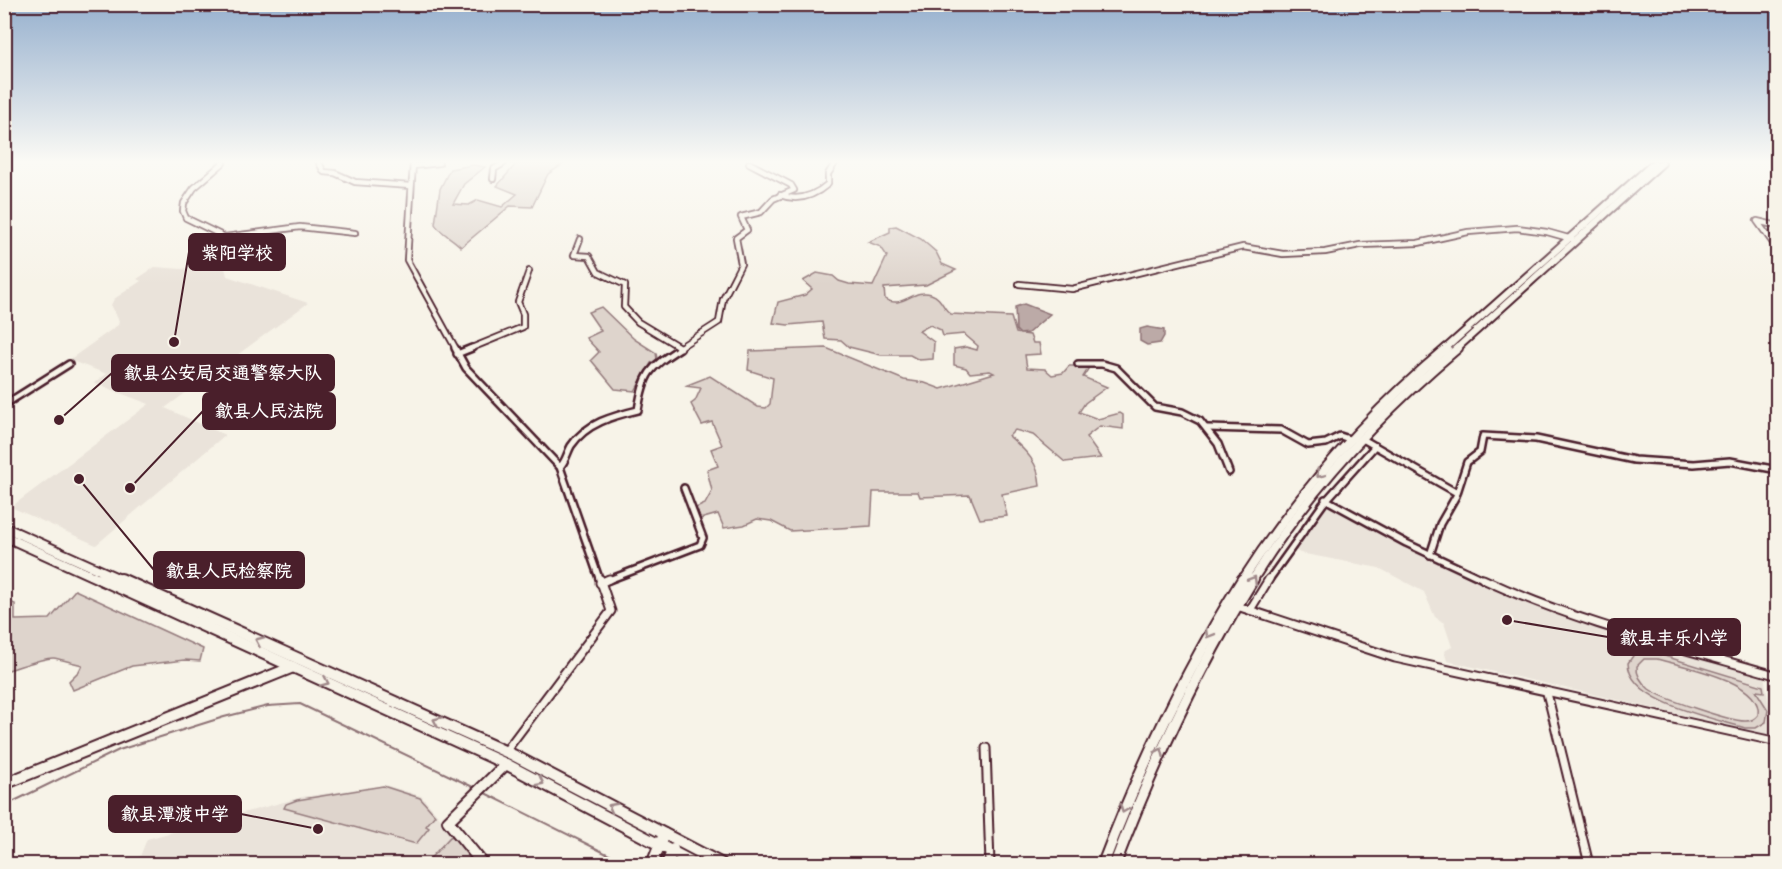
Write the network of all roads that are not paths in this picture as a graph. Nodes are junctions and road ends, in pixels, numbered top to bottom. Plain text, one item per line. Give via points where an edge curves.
1 (185, 204) edge
2 (410, 204) edge
3 (770, 204) edge
4 (1610, 204) edge
5 (1618, 204) edge
6 (1778, 226) edge
7 (355, 233) dead end
8 (580, 239) dead end
9 (1572, 239) junction
10 (1775, 246) dead end
11 (529, 271) dead end
12 (1019, 284) dead end
13 (681, 348) junction
14 (457, 354) junction
15 (69, 364) dead end
16 (1078, 364) dead end
17 (4, 405) edge
18 (1207, 428) junction
19 (1361, 438) junction
20 (1349, 439) junction
21 (1375, 446) junction
22 (560, 467) junction
23 (1778, 470) edge
24 (1229, 472) dead end
25 (684, 488) dead end
26 (1457, 493) junction
27 (1325, 499) junction
28 (4, 527) edge
29 (4, 536) edge
30 (1430, 555) junction
31 (600, 583) junction
32 (1237, 606) junction
33 (1250, 610) junction
34 (293, 667) junction
35 (1778, 676) edge
36 (1547, 693) junction
37 (1778, 742) edge
38 (986, 748) dead end
39 (505, 752) junction
40 (506, 764) junction
41 (4, 784) edge
42 (662, 840) junction
43 (676, 841) junction
44 (672, 852) junction
45 (483, 864) edge
46 (652, 864) edge
47 (667, 864) edge
48 (696, 864) edge
49 (722, 864) edge
50 (990, 864) edge
51 (1103, 864) edge
52 (1115, 864) edge
53 (1589, 864) edge

1 - 7 street via 183,214 190,220 225,237 300,227
2 - 14 street via 407,260
3 - 13 street via 761,212 741,217 747,230 735,238 741,264 719,306 719,322
4 - 9 main road
5 - 19 main road via 1422,378
6 - 10 street via 1757,221
8 - 13 street via 574,255 589,256 604,278 625,285 624,307 638,322
9 - 12 street via 1518,228 1325,252 1283,254 1247,247 1072,289
9 - 20 main road via 1415,374
11 - 14 street via 518,302 523,327
13 - 22 street via 653,365 642,386 638,410 589,427 576,439
14 - 22 street
15 - 17 street
16 - 18 street via 1115,368 1156,408 1185,414
18 - 20 street via 1281,430 1308,444 1326,443 1340,436
18 - 24 street via 1220,446
19 - 21 street
32 -> 19 main road via 1287,529
20 -> 51 main road via 1279,525 1224,607 1152,743
21 - 26 street
21 - 27 street
22 - 31 street
23 - 26 street via 1730,461 1694,464 1634,460 1532,438 1482,436 1483,451 1467,462
25 - 31 street via 703,538 698,547
26 - 30 street via 1440,524
27 - 30 street
27 - 33 street
39 -> 28 main road
29 - 34 main road
30 - 35 street via 1543,605
31 - 39 street via 611,611
32 - 33 street
52 -> 32 main road via 1162,748
33 - 36 street via 1395,658
34 -> 40 main road
34 - 41 main road
36 - 37 street
36 - 53 street
38 - 50 street
42 -> 39 main road
40 -> 42 main road
40 - 45 main road via 448,821
42 - 43 main road
42 - 44 main road
42 - 46 main road
43 - 44 main road
43 - 49 main road
44 - 47 main road
44 - 48 main road

